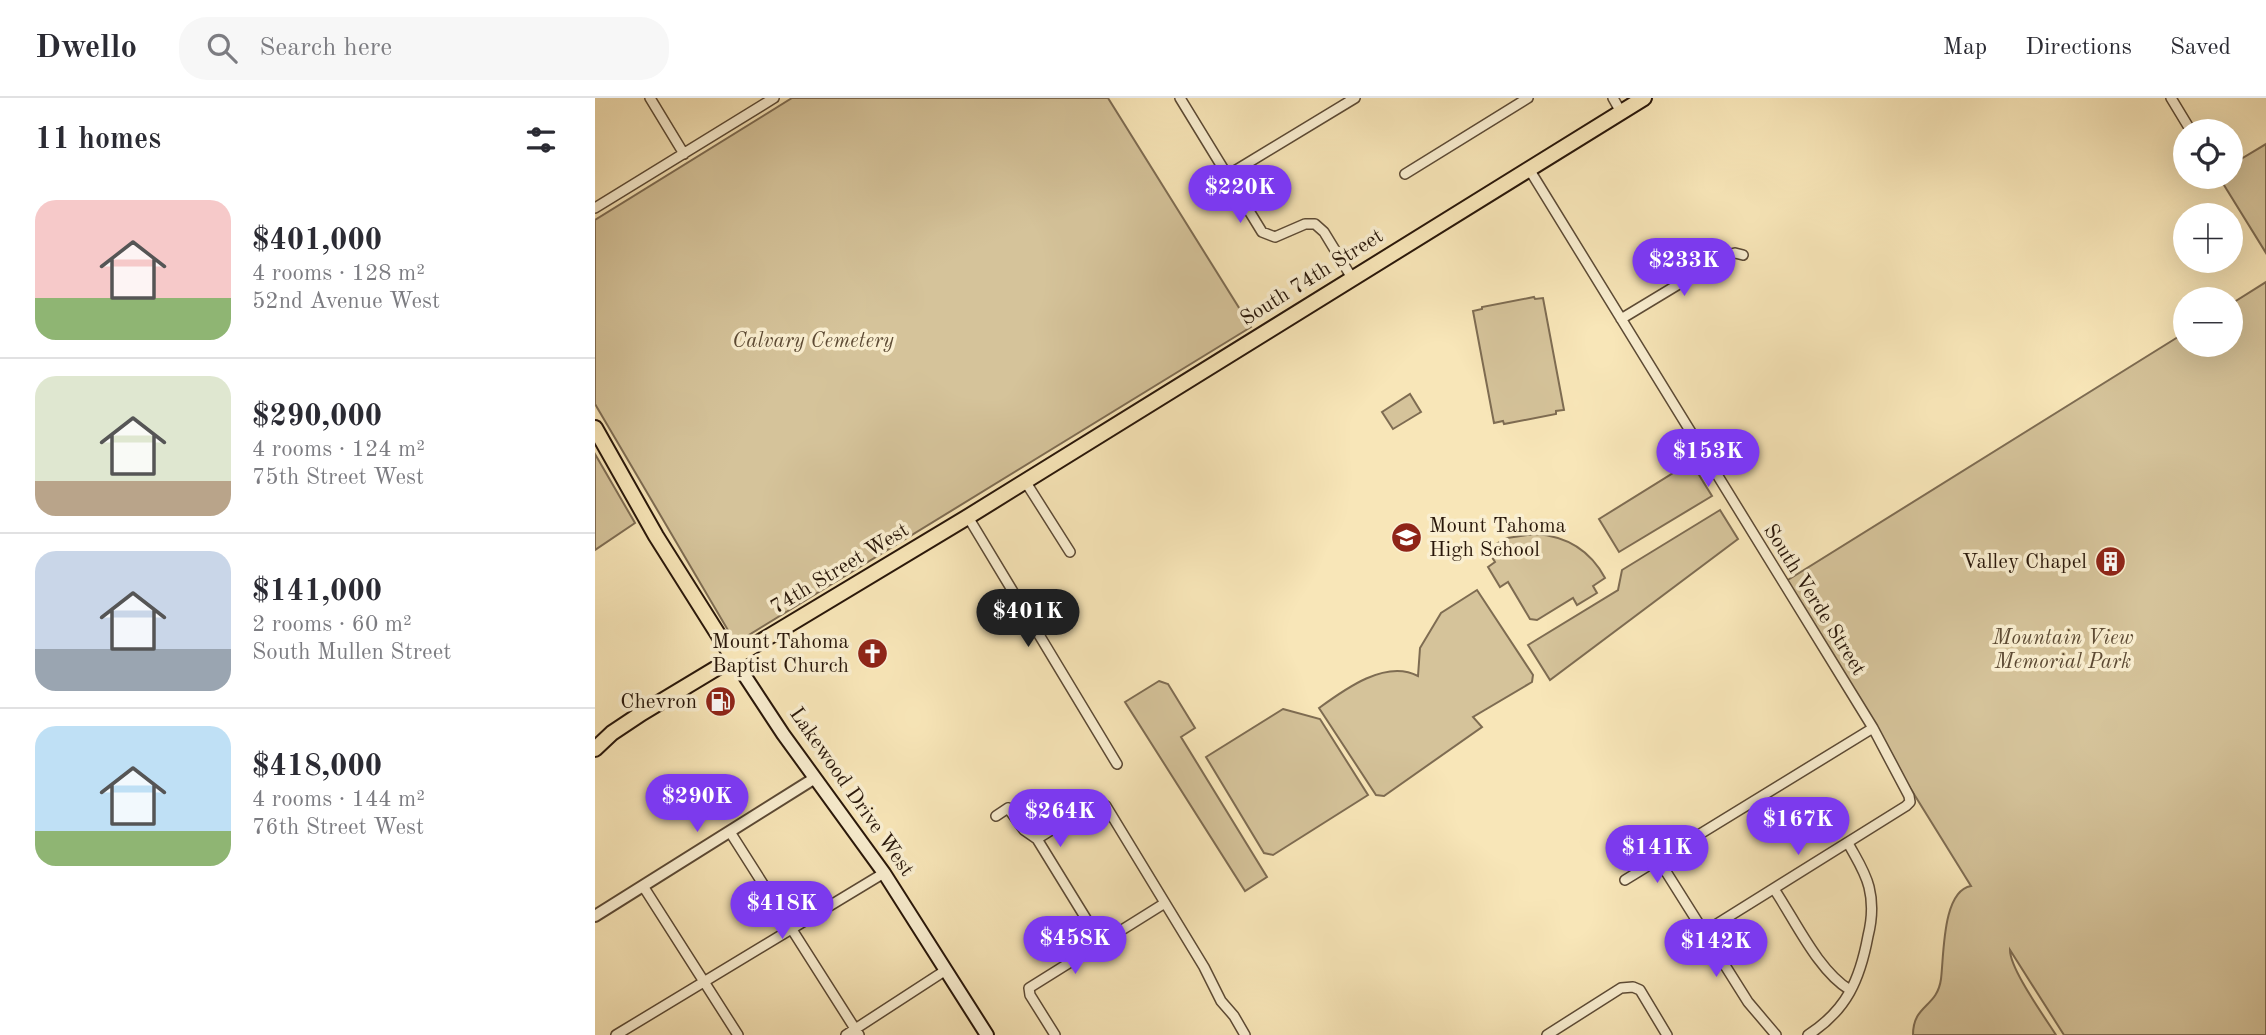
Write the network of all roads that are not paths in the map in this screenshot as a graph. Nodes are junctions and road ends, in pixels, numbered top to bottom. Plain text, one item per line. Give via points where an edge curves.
1 (650, 98) edge
2 (774, 98) edge
3 (1193, 98) edge
4 (1355, 98) edge
5 (1528, 98) edge
6 (1613, 98) edge
7 (1644, 98) edge
8 (2171, 98) edge
9 (1182, 101) edge
10 (1621, 112) junction
11 (2184, 119) edge
12 (684, 154) junction
13 (1529, 169) junction
14 (1405, 174) dead end
15 (1227, 175) junction
16 (595, 208) edge
17 (1743, 255) dead end
18 (1352, 278) junction
19 (1621, 319) junction
20 (595, 428) edge
21 (1025, 481) junction
22 (1002, 496) joint
23 (968, 517) junction
24 (1070, 552) dead end
25 (733, 658) junction
26 (1873, 728) junction
27 (595, 748) edge
28 (1117, 764) dead end
29 (815, 778) junction
30 (996, 816) dead end
31 (730, 832) junction
32 (1037, 839) junction
33 (1848, 843) junction
34 (1658, 859) junction
35 (884, 873) junction
36 (1625, 880) dead end
37 (643, 886) junction
38 (1774, 889) junction
39 (1165, 904) junction
40 (595, 916) edge
41 (792, 929) junction
42 (1704, 932) junction
43 (1101, 943) junction
44 (946, 970) junction
45 (704, 983) junction
46 (1850, 990) junction
47 (1561, 1031) edge
48 (857, 1032) edge
49 (617, 1035) edge
50 (738, 1035) edge
51 (846, 1035) edge
52 (987, 1035) edge
53 (1055, 1035) edge
54 (1245, 1035) edge
55 (1547, 1035) edge
56 (1667, 1035) edge
57 (1776, 1035) edge
58 (1808, 1035) edge

1 - 12 street
2 - 12 street
3 - 9 street
4 - 15 street
5 - 14 street
6 - 10 street
7 - 10 main road, South 74th Street
8 - 11 street
9 - 15 street
10 - 13 main road, South 74th Street
12 - 16 street
13 - 18 main road, South 74th Street
13 - 19 street, South Verde Street
15 - 18 street via 1262,232 1275,237 1315,224
17 - 19 street via 1727,255
18 - 21 main road, South 74th Street
19 - 26 street, South Verde Street
20 - 25 main road, Lakewood Drive West
21 - 22 main road, South 74th Street
21 - 24 street
22 - 23 main road, 74th Street West
23 - 25 main road, 74th Street West
23 - 28 street
25 - 27 main road, 74th Street West via 631,720
25 - 29 main road, Lakewood Drive West
26 - 33 street, South Verde Street via 1910,802
26 - 34 street
29 - 31 street
29 - 35 main road, Lakewood Drive West
30 - 32 street via 1008,808
31 - 37 street
31 - 41 street
32 - 39 street via 1101,803
32 - 43 street
33 - 38 street
33 - 46 street via 1870,889 1872,913 1862,967
34 - 36 street
34 - 42 street
35 - 41 street
35 - 44 main road, Lakewood Drive West
37 - 40 street
37 - 45 street
38 - 42 street
38 - 46 street via 1823,965
39 - 43 street
39 - 54 street
41 - 45 street
41 - 48 street
42 - 57 street via 1756,1013
43 - 53 street via 1028,991
44 - 48 street
44 - 52 main road, Lakewood Drive West
45 - 49 street
45 - 50 street
46 - 58 street via 1838,1010
47 - 55 street
47 - 56 street via 1621,988 1633,987 1640,990
48 - 51 street

